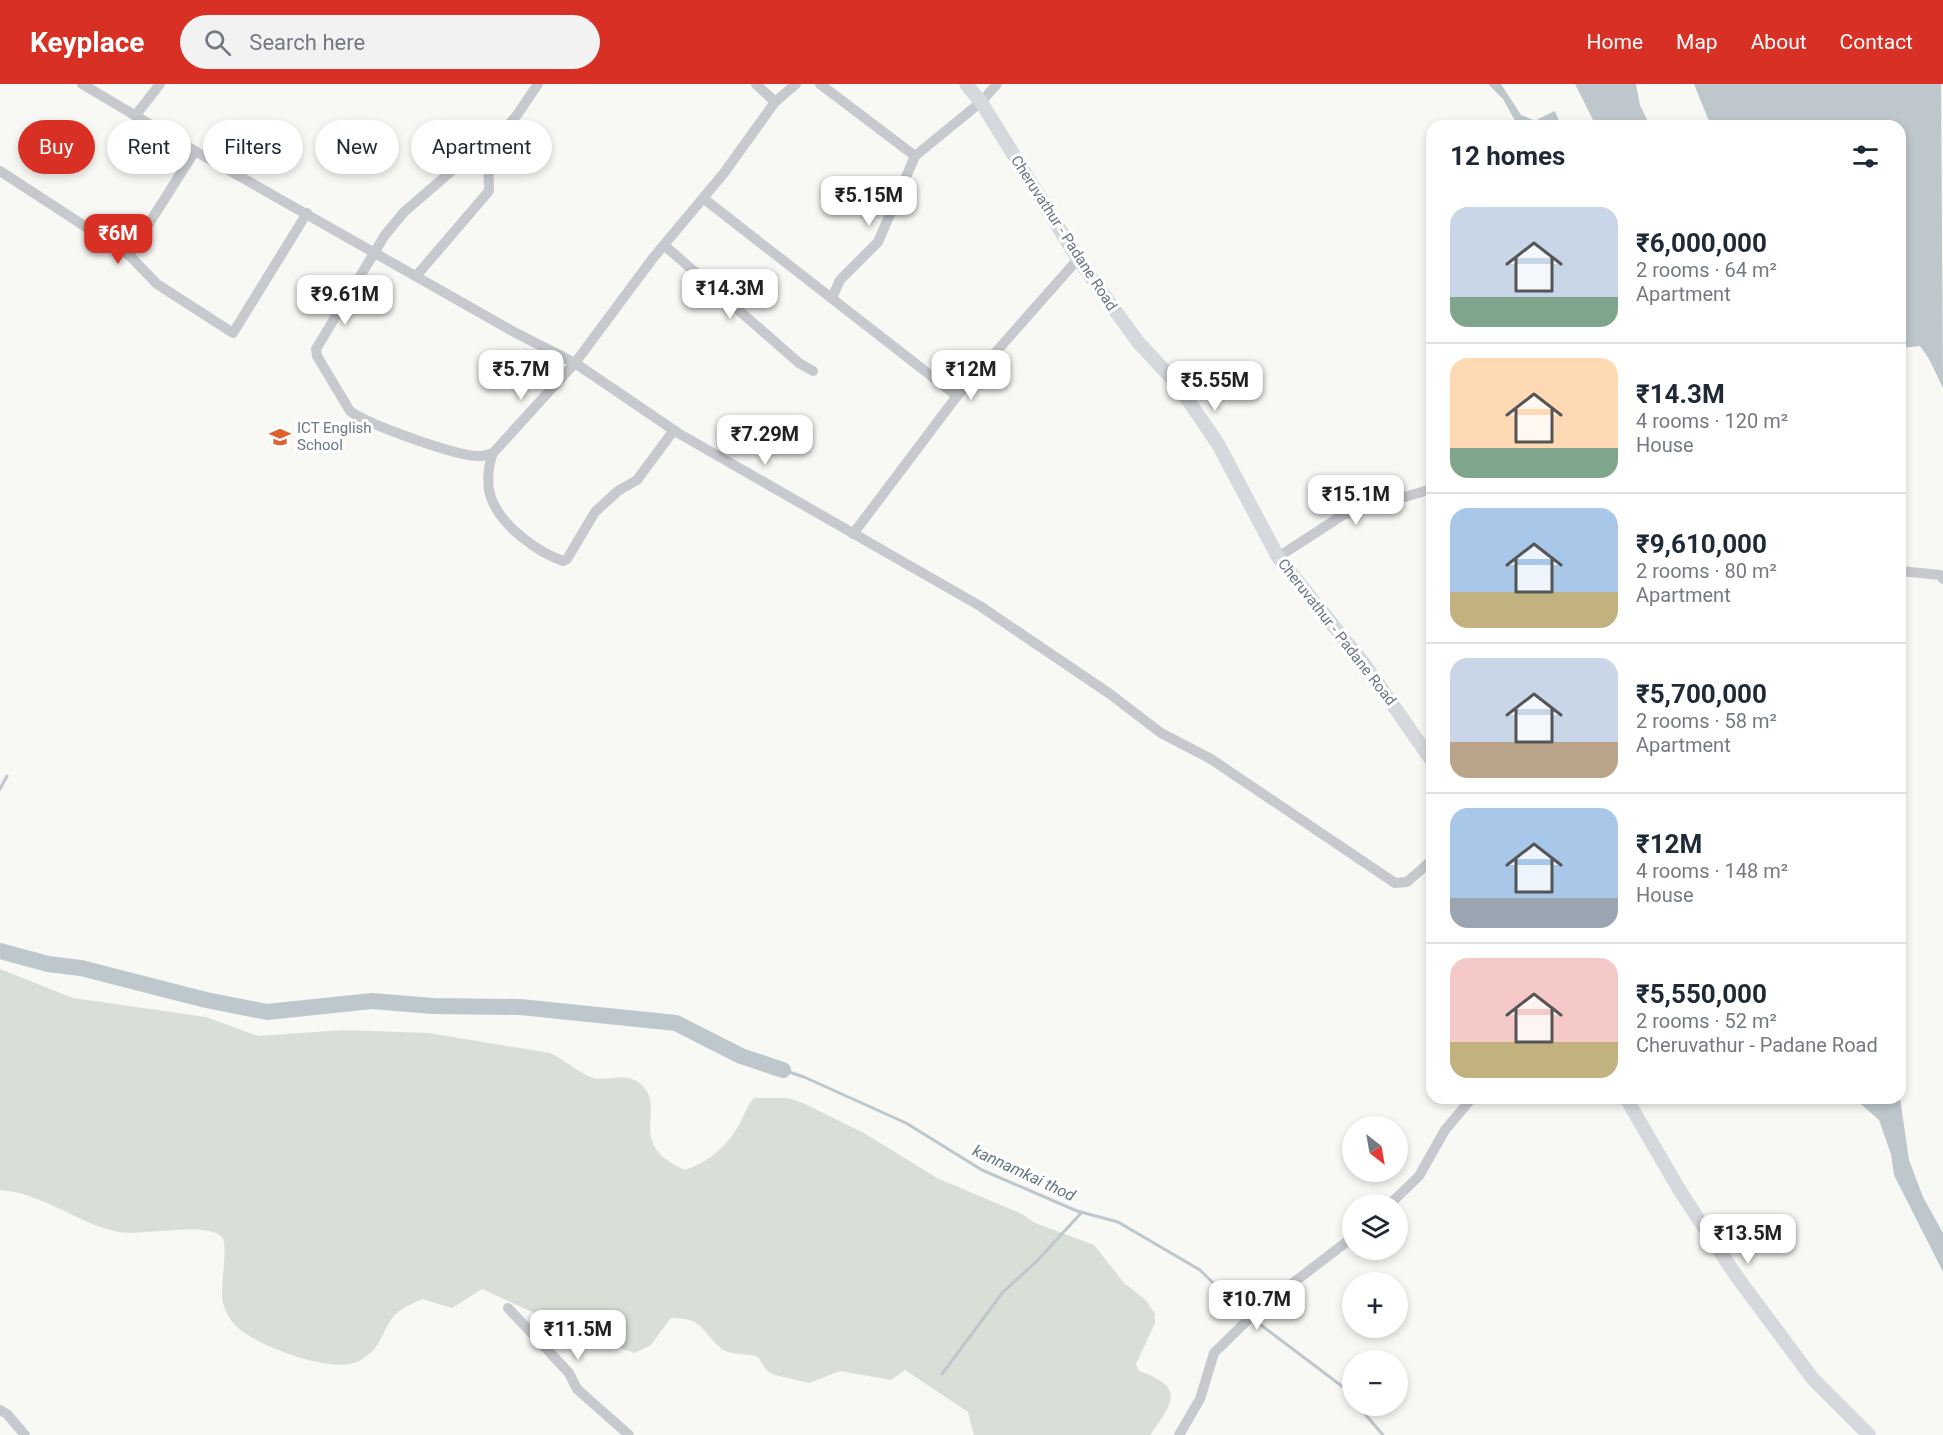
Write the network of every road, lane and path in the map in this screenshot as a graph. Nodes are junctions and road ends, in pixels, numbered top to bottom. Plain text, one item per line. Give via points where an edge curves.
1 (82, 84) edge
2 (160, 84) edge
3 (538, 84) edge
4 (756, 84) edge
5 (796, 84) edge
6 (820, 84) edge
7 (966, 84) edge
8 (997, 84) edge
9 (775, 102) junction
10 (981, 102) junction
11 (135, 116) junction
12 (513, 120) edge
13 (195, 151) junction
14 (915, 156) junction
15 (0, 171) edge
16 (448, 174) edge
17 (489, 174) edge
18 (703, 198) junction
19 (307, 213) junction
20 (663, 245) junction
21 (375, 251) junction
22 (129, 255) junction
23 (1078, 259) junction
24 (417, 275) junction
25 (832, 298) junction
26 (575, 363) junction
27 (813, 371) dead end
28 (957, 396) junction
29 (674, 430) junction
30 (493, 453) junction
31 (1426, 491) edge
32 (853, 534) junction
33 (1278, 557) junction
34 (1906, 572) edge
35 (1943, 579) edge
36 (1426, 753) edge
37 (1426, 865) edge
38 (1467, 1104) edge
39 (1629, 1104) edge
40 (1400, 1194) edge
41 (1342, 1246) edge
42 (508, 1308) dead end
43 (0, 1410) edge
44 (25, 1435) edge
45 (629, 1435) edge
46 (1179, 1435) edge
47 (1869, 1435) edge

1 - 11 street
2 - 11 street
3 - 12 street
4 - 9 street
5 - 9 street
6 - 14 street
7 - 10 main road, Cheruvathur - Padane Road
8 - 10 street
9 - 18 street
10 - 14 street
10 - 23 main road, Cheruvathur - Padane Road
11 - 13 street
13 - 19 street
13 - 22 street
14 - 25 street via 878,242 840,280
15 - 22 street
16 - 21 street via 417,200
17 - 24 street via 489,191
18 - 20 street
18 - 25 street
19 - 21 street
19 - 22 street via 233,333 157,284
20 - 26 street
20 - 27 street
21 - 24 street
21 - 30 street via 321,336 317,356 350,411 374,426 461,453
23 - 28 street
23 - 33 main road, Cheruvathur - Padane Road via 1138,342 1199,415
24 - 26 street
25 - 28 street
26 - 29 street
26 - 30 street
28 - 32 street
29 - 30 street via 637,480 595,512 563,561 529,541 497,510 490,498 489,465
29 - 32 street
31 - 33 street via 1343,515
32 - 37 street via 1024,634 1161,733 1211,759 1395,883 1407,882
33 - 36 main road, Cheruvathur - Padane Road via 1344,637
34 - 35 street via 1940,575
38 - 40 street via 1445,1130 1419,1176
39 - 47 main road via 1680,1191 1737,1277 1813,1379
41 - 46 street via 1258,1309 1214,1353 1200,1399
42 - 45 street via 569,1373 577,1389
43 - 44 street

